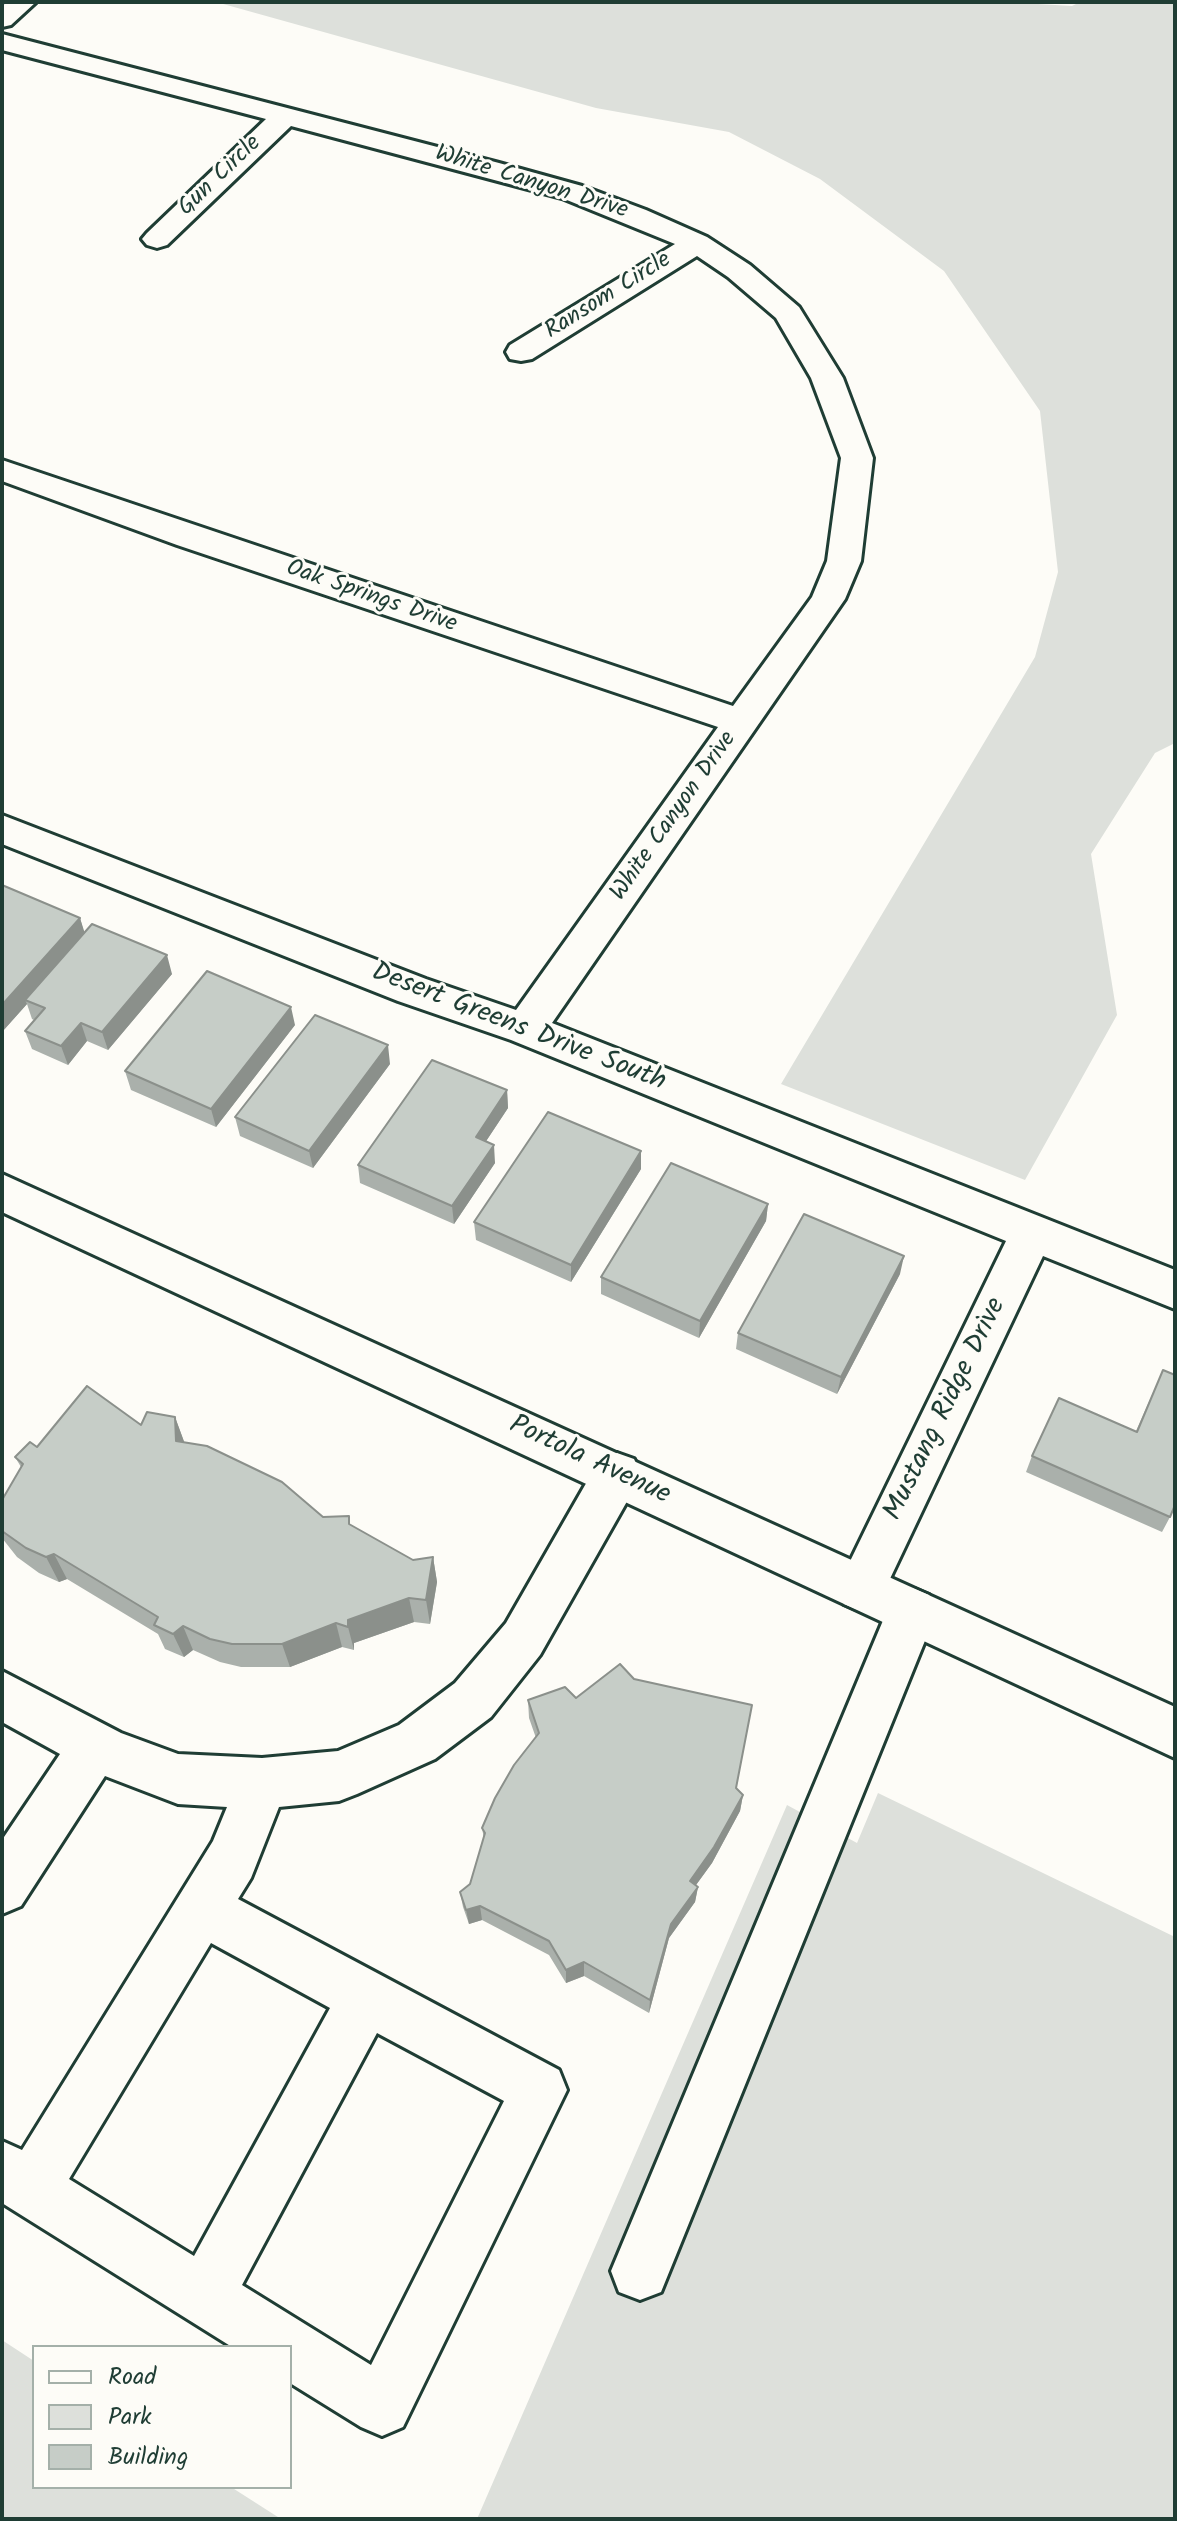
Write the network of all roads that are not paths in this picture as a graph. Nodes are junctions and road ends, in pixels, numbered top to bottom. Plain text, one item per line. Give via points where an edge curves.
1 (23, 2) edge
2 (2, 19) edge
3 (2, 42) edge
4 (286, 116) junction
5 (157, 239) dead end
6 (697, 243) junction
7 (521, 352) dead end
8 (2, 470) edge
9 (741, 722) junction
10 (2, 829) edge
11 (525, 1029) junction
12 (2, 1192) edge
13 (1032, 1232) junction
14 (1175, 1290) edge
15 (617, 1474) junction
16 (861, 1588) junction
17 (912, 1611) junction
18 (2, 1695) edge
19 (1175, 1733) edge
20 (95, 1746) junction
21 (262, 1783) junction
22 (2, 1887) edge
23 (202, 1909) junction
24 (366, 1997) junction
25 (17, 2180) edge
26 (640, 2271) dead end
27 (204, 2296) junction
28 (283, 2345) edge
29 (292, 2350) edge

1 - 2 street
3 - 4 street, White Canyon Drive
4 - 5 street, Gun Circle
4 - 6 street, White Canyon Drive via 572,192
6 - 7 street, Ransom Circle
6 - 9 street, White Canyon Drive via 788,313 827,378 857,458 844,561 828,599
8 - 9 street, Oak Springs Drive
9 - 11 street, White Canyon Drive
10 - 11 street, Desert Greens Drive South
11 - 13 street, Desert Greens Drive South
12 - 15 street, Portola Avenue
13 - 14 street, Desert Greens Drive South
13 - 16 street, Mustang Ridge Drive
15 - 16 street, Portola Avenue
15 - 21 street via 523,1639 473,1700 417,1742 339,1776
16 - 17 street, Portola Avenue
17 - 19 street, Portola Avenue
17 - 26 street
18 - 20 street
20 - 21 street via 178,1779
20 - 22 street
21 - 23 street via 232,1859
23 - 24 street
23 - 25 street
24 - 27 street
24 - 29 street via 539,2090 382,2406
25 - 27 street
27 - 28 street

